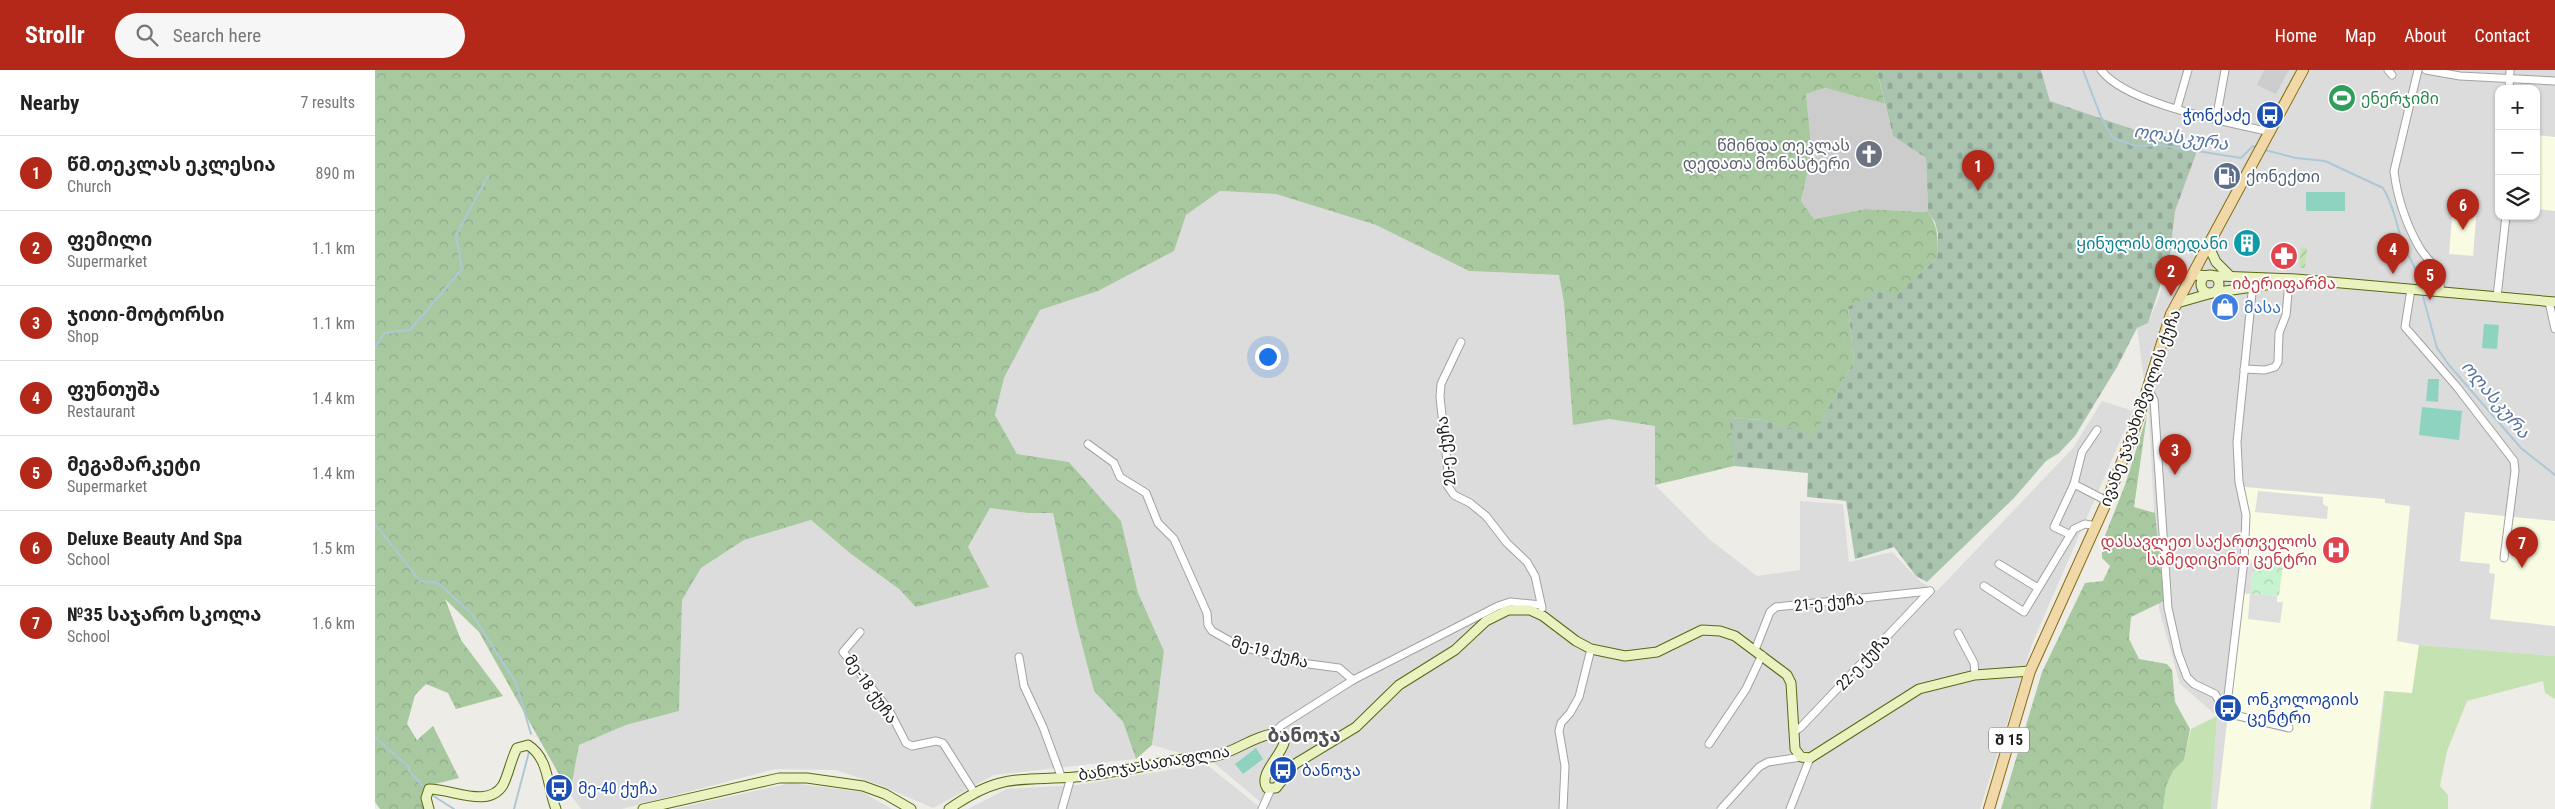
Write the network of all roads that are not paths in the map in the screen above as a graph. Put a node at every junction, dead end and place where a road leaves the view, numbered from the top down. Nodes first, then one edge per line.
1 (2101, 70) edge
2 (2188, 70) edge
3 (2225, 70) edge
4 (2303, 70) edge
5 (2418, 70) edge
6 (2426, 70) edge
7 (2509, 74) edge
8 (2555, 81) edge
9 (2177, 108) junction
10 (2216, 120) junction
11 (2270, 132) junction
12 (2506, 220) edge
13 (2209, 247) junction
14 (2212, 275) junction
15 (2230, 276) junction
16 (2191, 278) junction
17 (2292, 280) junction
18 (2253, 282) junction
19 (2202, 288) junction
20 (2414, 290) junction
21 (2435, 291) junction
22 (2212, 293) junction
23 (2497, 297) junction
24 (2552, 302) edge
25 (2177, 303) junction
26 (2555, 329) edge
27 (1461, 342) dead end
28 (2245, 369) junction
29 (2147, 387) junction
30 (2097, 430) dead end
31 (1087, 444) dead end
32 (2074, 484) junction
33 (2107, 501) junction
34 (2095, 526) junction
35 (2069, 534) junction
36 (2504, 558) dead end
37 (1999, 564) dead end
38 (1985, 586) dead end
39 (2038, 588) junction
40 (1930, 591) joint
41 (1541, 606) junction
42 (1543, 616) junction
43 (860, 632) dead end
44 (1958, 633) dead end
45 (1591, 649) junction
46 (1759, 653) junction
47 (1019, 657) dead end
48 (2030, 672) junction
49 (1975, 675) junction
50 (1353, 680) junction
51 (2226, 713) junction
52 (2289, 728) dead end
53 (1795, 731) junction
54 (1272, 734) junction
55 (1709, 744) dead end
56 (1801, 757) junction
57 (1810, 758) junction
58 (1066, 776) junction
59 (1271, 789) junction
60 (974, 792) junction
61 (429, 809) edge
62 (556, 809) edge
63 (643, 809) edge
64 (911, 809) edge
65 (949, 809) edge
66 (1062, 809) edge
67 (1263, 809) edge
68 (1563, 809) edge
69 (1721, 809) edge
70 (1790, 809) edge
71 (1989, 809) edge

1 - 9 street
2 - 9 street
3 - 10 street
4 - 11 main road, ივანე ჯავახიშვილის ქუჩა
5 - 21 street
6 - 7 street
7 - 8 street
9 - 10 street
10 - 11 street
11 - 13 main road, ივანე ჯავახიშვილის ქუჩა
12 - 23 street
13 - 15 street
13 - 16 main road, ივანე ჯავახიშვილის ქუჩა
14 - 15 street
14 - 16 street
14 - 19 street
14 - 22 street
15 - 18 street
16 - 19 street
16 - 25 main road, ივანე ჯავახიშვილის ქუჩა
17 - 18 street
17 - 20 street
17 - 28 street
18 - 22 street
18 - 28 street
19 - 22 street
20 - 21 street
20 - 36 street
21 - 23 street
22 - 25 street
23 - 24 street
24 - 26 street
25 - 29 main road, ივანე ჯავახიშვილის ქუჩა / შ 15
27 - 41 street, 20-ე ქუჩა
28 - 51 street
29 - 33 main road, ივანე ჯავახიშვილის ქუჩა / შ 15
29 - 51 street
30 - 32 street
31 - 50 street, მე-19 ქუჩა
32 - 33 street
32 - 35 street
33 - 34 main road, ივანე ჯავახიშვილის ქუჩა / შ 15
34 - 35 street
34 - 48 main road, ივანე ჯავახიშვილის ქუჩა / შ 15
35 - 39 street
37 - 39 street
38 - 39 street
40 - 46 street, 21-ე ქუჩა
40 - 53 street, 22-ე ქუჩა
41 - 42 street, 20-ე ქუჩა
41 - 50 street
42 - 45 street
42 - 59 street
43 - 60 street, მე-18 ქუჩა
44 - 49 street
45 - 46 street
45 - 68 street
46 - 53 street
46 - 55 street
47 - 58 street
48 - 49 street
48 - 71 main road, შ 15
49 - 57 street
50 - 54 street
51 - 52 street
53 - 56 street
54 - 58 street, ბანოჯა-სათაფლია
54 - 59 street
56 - 57 street
56 - 69 street
57 - 70 street
58 - 60 street, ბანოჯა-სათაფლია
58 - 66 street
59 - 67 street
60 - 65 street, ბანოჯა-სათაფლია
61 - 62 street
63 - 64 street

